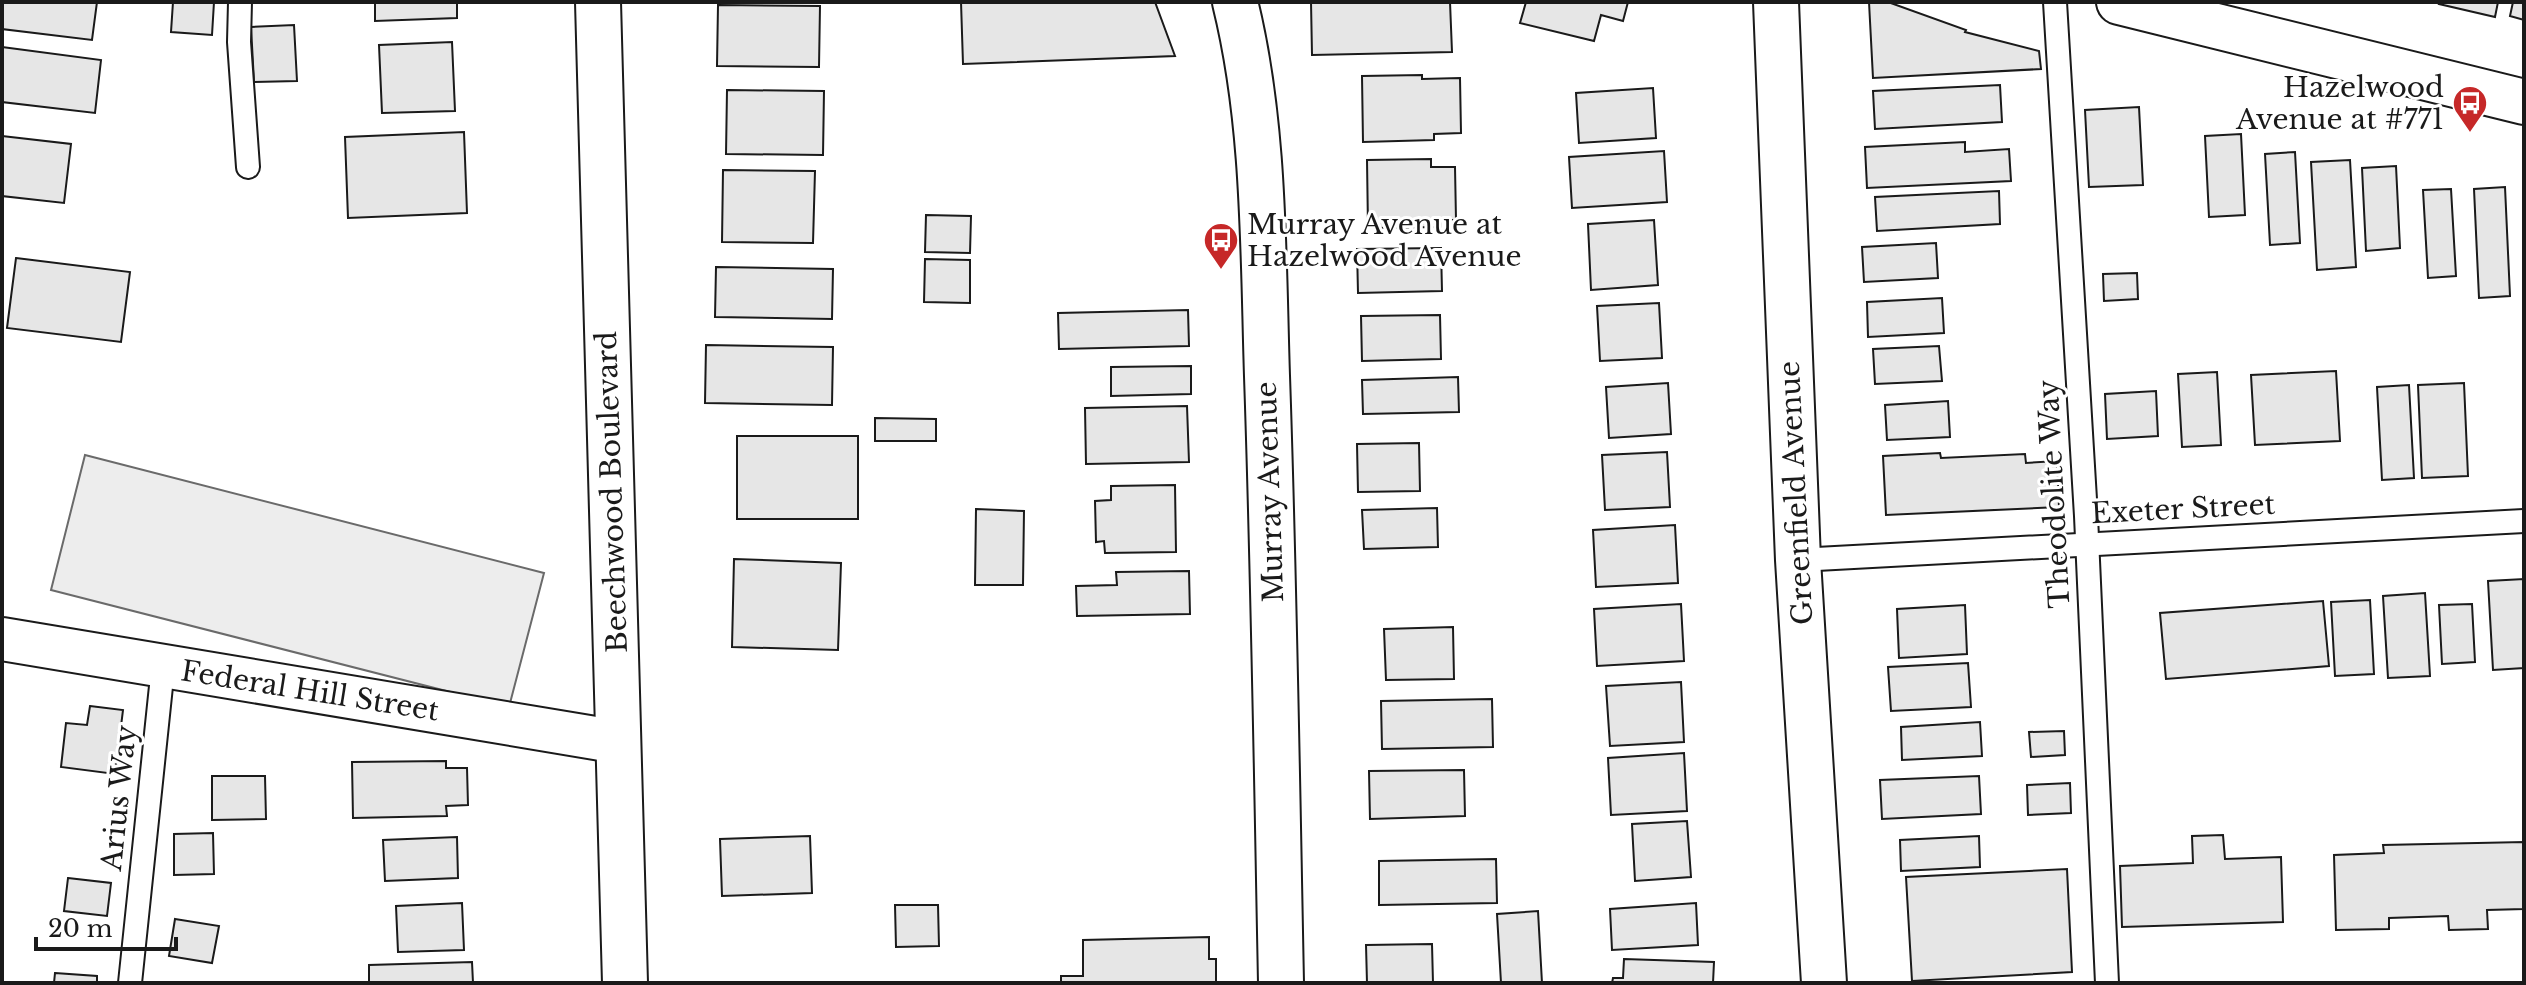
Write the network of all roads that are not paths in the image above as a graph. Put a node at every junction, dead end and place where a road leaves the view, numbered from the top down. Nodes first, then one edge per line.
1 (240, 2) edge
2 (598, 2) edge
3 (1235, 2) edge
4 (1776, 2) edge
5 (2055, 2) edge
6 (2119, 2) edge
7 (2524, 102) edge
8 (248, 167) dead end
9 (2524, 521) edge
10 (2088, 544) junction
11 (1798, 560) junction
12 (2, 639) edge
13 (163, 667) junction
14 (619, 742) junction
15 (130, 983) edge
16 (625, 983) edge
17 (1281, 983) edge
18 (1824, 983) edge
19 (2107, 983) edge

1 - 8 lane
2 - 14 main road, Beechwood Boulevard
3 - 17 main road, Murray Avenue
4 - 11 main road, Greenfield Avenue
5 - 10 lane, Theodolite Way
6 - 7 main road
9 - 10 lane, Exeter Street
10 - 11 lane, Exeter Street
10 - 19 lane, Theodolite Way
11 - 18 main road, Greenfield Avenue
12 - 13 street, Federal Hill Street
13 - 14 street, Federal Hill Street
13 - 15 lane, Arius Way
14 - 16 main road, Beechwood Boulevard

